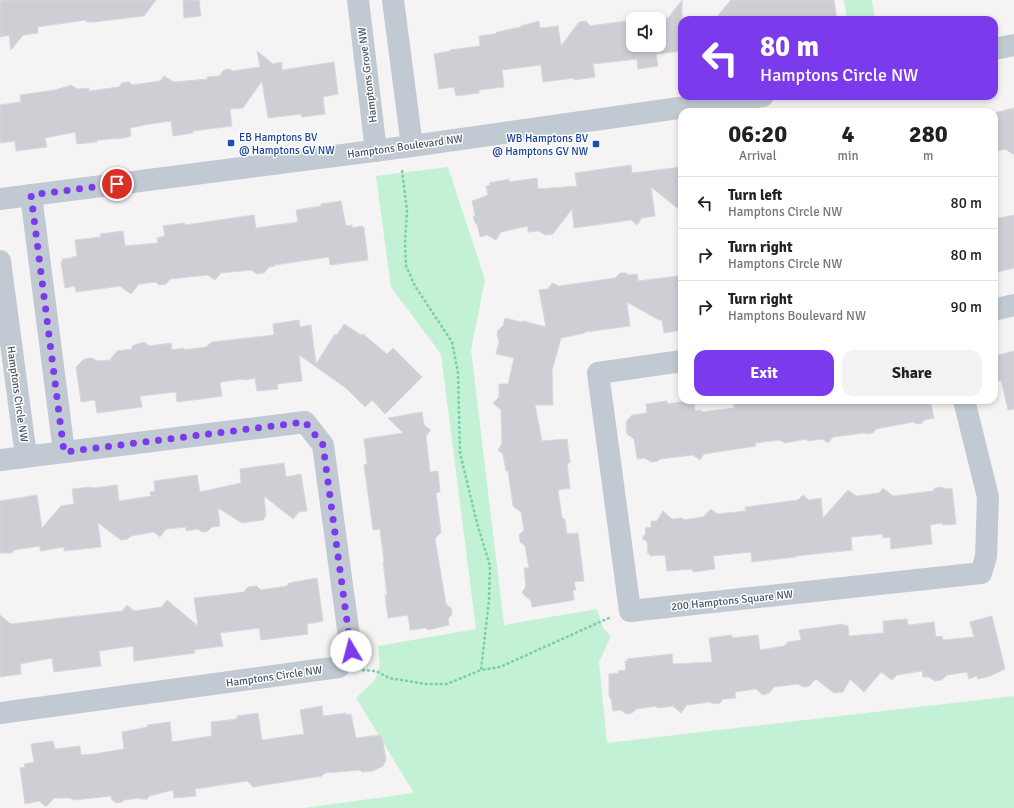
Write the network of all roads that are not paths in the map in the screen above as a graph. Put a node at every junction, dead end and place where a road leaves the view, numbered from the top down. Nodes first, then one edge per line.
1 (358, 0) edge
2 (393, 0) edge
3 (1014, 44) edge
4 (998, 48) edge
5 (735, 100) edge
6 (678, 108) edge
7 (679, 108) edge
8 (412, 146) junction
9 (376, 151) junction
10 (31, 195) junction
11 (0, 199) edge
12 (0, 261) edge
13 (1014, 305) edge
14 (998, 309) edge
15 (678, 362) edge
16 (965, 404) edge
17 (64, 452) junction
18 (26, 456) junction
19 (0, 460) edge
20 (0, 713) edge

1 - 9 street, Hamptons Grove NW
2 - 8 street
3 - 4 street
5 - 7 street, Hamptons Boulevard NW
6 - 8 street, Hamptons Boulevard NW
8 - 9 street, Hamptons Boulevard NW
9 - 10 street, Hamptons Boulevard NW
10 - 11 street, Hamptons Boulevard NW
10 - 17 street
12 - 18 street, Hamptons Circle NW
13 - 14 street
15 - 16 street, 200 Hamptons Square NW
17 - 18 street, Hamptons Circle NW
17 - 20 street, Hamptons Circle NW
18 - 19 street, Hamptons Circle NW

